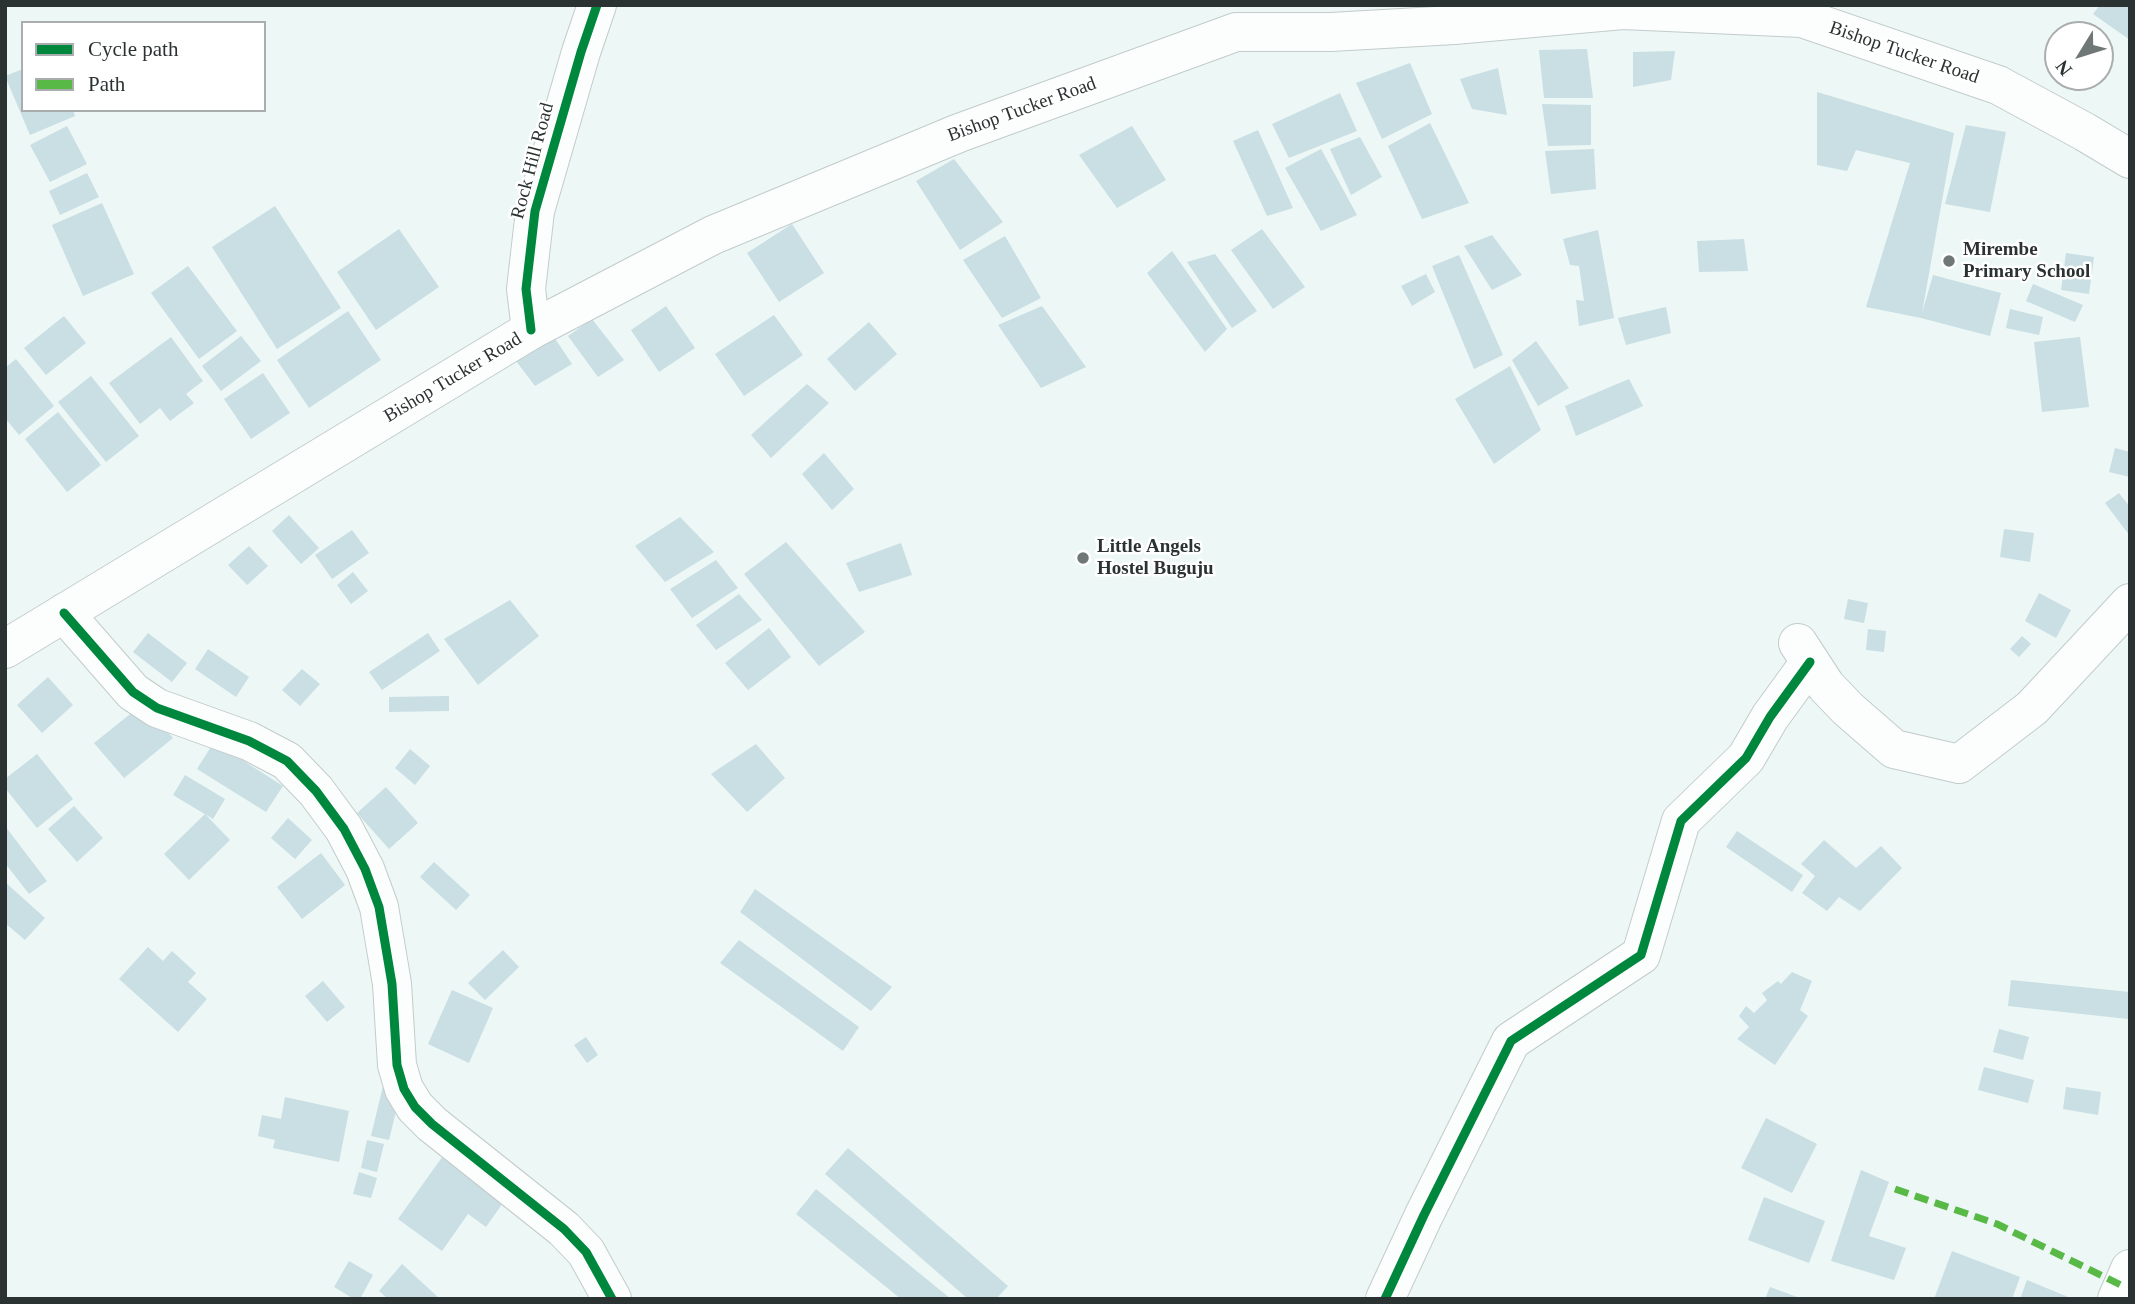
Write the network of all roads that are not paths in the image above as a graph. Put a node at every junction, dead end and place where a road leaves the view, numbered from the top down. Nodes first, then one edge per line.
1 (597, 5) edge
2 (1801, 11) edge
3 (2130, 159) edge
4 (531, 330) junction
5 (2130, 603) edge
6 (64, 613) junction
7 (5, 649) edge
8 (2130, 1269) edge
9 (612, 1299) edge
10 (1385, 1299) edge
11 (2117, 1299) edge

1 - 4 street, Rock Hill Road
2 - 3 street, Bishop Tucker Road
2 - 4 street, Bishop Tucker Road
4 - 6 street, Bishop Tucker Road
5 - 10 street
6 - 7 street, Bishop Tucker Road
6 - 9 street
8 - 11 street

